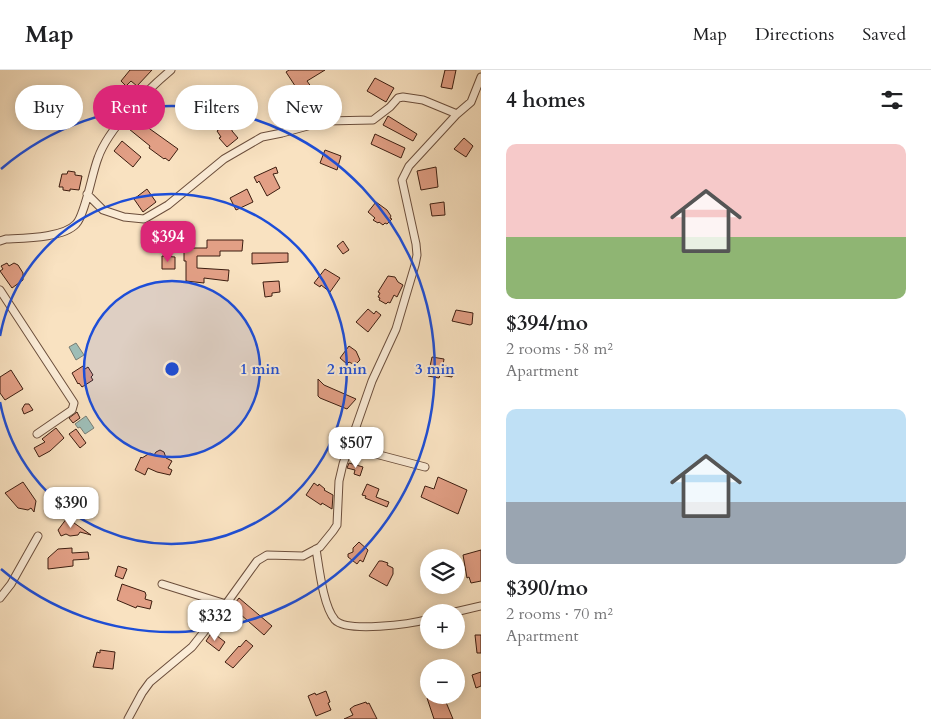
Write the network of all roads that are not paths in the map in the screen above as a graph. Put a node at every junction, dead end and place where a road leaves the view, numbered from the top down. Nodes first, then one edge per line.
1 (171, 70) edge
2 (481, 77) edge
3 (457, 114) junction
4 (87, 194) junction
5 (0, 241) edge
6 (0, 290) edge
7 (37, 434) dead end
8 (349, 447) junction
9 (425, 467) dead end
10 (38, 536) dead end
11 (316, 549) junction
12 (162, 584) dead end
13 (0, 598) edge
14 (226, 604) junction
15 (481, 606) edge
16 (465, 610) edge
17 (420, 620) edge
18 (128, 719) edge

1 - 4 street
2 - 3 street
3 - 4 street
3 - 8 street
4 - 5 street
6 - 7 street
8 - 9 street
8 - 11 street
10 - 13 street
11 - 14 street
11 - 17 street
12 - 14 street
14 - 18 street
15 - 16 street

